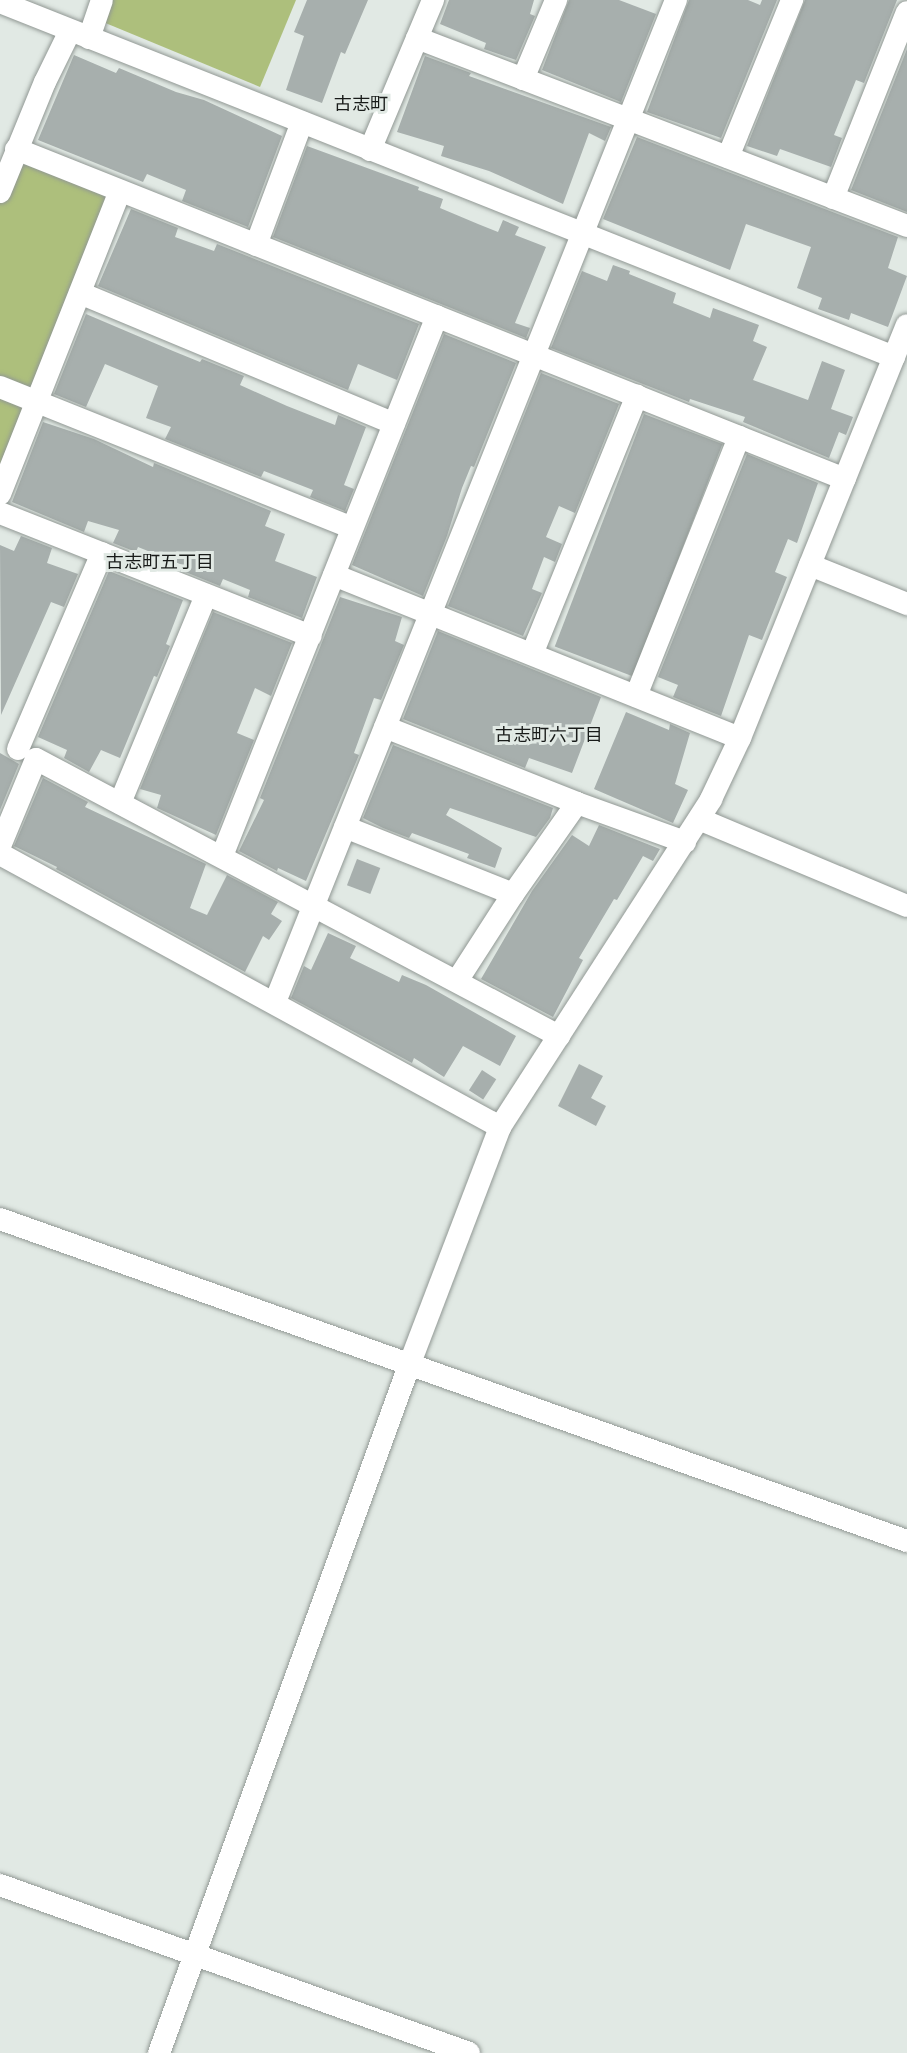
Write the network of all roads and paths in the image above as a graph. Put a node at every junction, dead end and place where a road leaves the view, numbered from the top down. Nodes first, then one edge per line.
1 (102, 0) edge
2 (433, 0) edge
3 (556, 0) edge
4 (676, 0) edge
5 (792, 0) edge
6 (0, 2) edge
7 (907, 12) edge
8 (79, 34) junction
9 (417, 38) junction
10 (523, 79) junction
11 (628, 119) junction
12 (302, 122) junction
13 (16, 149) junction
14 (370, 150) junction
15 (728, 157) junction
16 (120, 191) junction
17 (0, 192) edge
18 (833, 198) junction
19 (907, 226) edge
20 (583, 234) junction
21 (256, 245) junction
22 (80, 293) junction
23 (437, 316) junction
24 (907, 325) edge
25 (534, 355) junction
26 (897, 367) edge
27 (0, 387) edge
28 (637, 396) junction
29 (37, 402) junction
30 (394, 424) junction
31 (739, 437) junction
32 (845, 479) junction
33 (0, 494) edge
34 (0, 513) edge
35 (352, 528) junction
36 (102, 553) junction
37 (810, 565) junction
38 (334, 575) junction
39 (206, 595) junction
40 (907, 604) edge
41 (430, 614) junction
42 (310, 636) junction
43 (532, 654) junction
44 (636, 696) junction
45 (385, 727) junction
46 (740, 738) junction
47 (18, 748) edge
48 (120, 803) junction
49 (577, 803) junction
50 (699, 819) junction
51 (345, 827) junction
52 (685, 842) junction
53 (0, 846) edge
54 (0, 854) edge
55 (222, 856) junction
56 (513, 894) junction
57 (314, 904) junction
58 (907, 906) edge
59 (458, 981) junction
60 (275, 1002) junction
61 (559, 1036) junction
62 (500, 1127) junction
63 (0, 1220) edge
64 (410, 1363) junction
65 (907, 1541) edge
66 (0, 1885) edge
67 (194, 1954) junction
68 (159, 2053) edge
69 (469, 2053) edge

1 - 8 street
2 - 9 street
3 - 10 street
4 - 11 street
5 - 15 street
6 - 8 street
7 - 18 street
8 - 12 street
8 - 13 street
9 - 10 street
9 - 14 street
10 - 11 street
11 - 15 street
11 - 20 street
12 - 14 street
12 - 21 street
13 - 16 street
13 - 17 street
14 - 20 street
15 - 18 street
16 - 21 street
16 - 22 street
18 - 19 street
20 - 25 street
20 - 26 street
21 - 23 street
22 - 29 street
22 - 30 street
23 - 25 street
23 - 30 street
24 - 26 street
25 - 28 street
25 - 41 street
26 - 32 street
27 - 29 street
28 - 31 street
28 - 43 street
29 - 33 street
29 - 35 street
30 - 35 street
31 - 32 street
31 - 44 street
32 - 37 street
34 - 36 street
35 - 38 street
36 - 39 street
36 - 47 street
37 - 40 street
37 - 46 street
38 - 41 street
38 - 42 street
39 - 42 street
39 - 48 street
41 - 43 street
41 - 45 street
42 - 55 street
43 - 44 street
44 - 46 street
45 - 49 street
45 - 51 street
46 - 50 street
47 - 48 street
47 - 53 street
48 - 55 street
49 - 52 street
49 - 56 street
50 - 52 street
50 - 58 street
51 - 56 street
51 - 57 street
52 - 61 street
54 - 60 street
55 - 57 street
56 - 59 street
57 - 59 street
57 - 60 street
59 - 61 street
60 - 62 street
61 - 62 street
62 - 64 street
63 - 64 street
64 - 65 street
64 - 67 street
66 - 67 street
67 - 68 street
67 - 69 street

